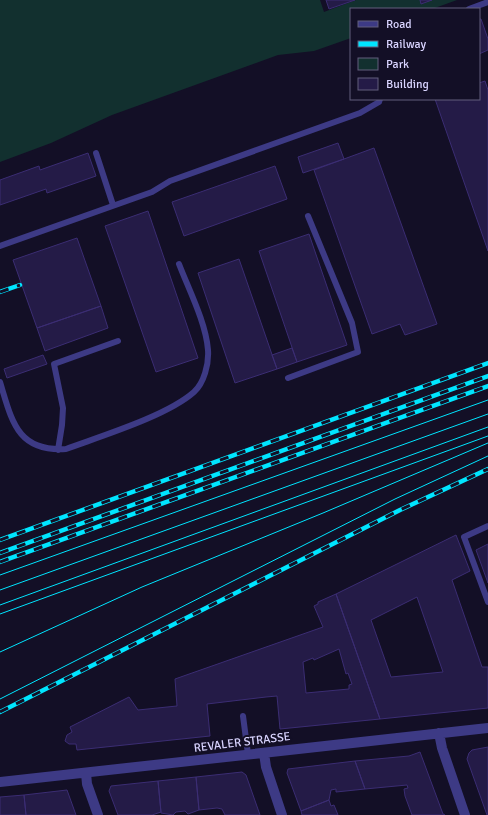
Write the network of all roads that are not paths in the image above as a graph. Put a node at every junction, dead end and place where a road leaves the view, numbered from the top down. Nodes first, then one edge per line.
1 (488, 2) edge
2 (472, 8) edge
3 (380, 100) edge
4 (96, 153) dead end
5 (113, 205) junction
6 (308, 216) dead end
7 (0, 246) edge
8 (179, 264) dead end
9 (118, 341) dead end
10 (288, 378) dead end
11 (0, 382) edge
12 (58, 450) junction
13 (488, 526) edge
14 (488, 602) edge
15 (243, 716) dead end
16 (488, 728) edge
17 (439, 732) junction
18 (264, 753) junction
19 (248, 754) junction
20 (86, 773) junction
21 (0, 782) edge
22 (98, 815) edge
23 (282, 815) edge
24 (465, 815) edge

1 - 2 lane
3 - 5 lane
4 - 5 lane
5 - 7 lane
6 - 10 lane
8 - 12 lane
9 - 12 lane
11 - 12 lane
13 - 14 lane
15 - 19 lane
16 - 17 street, REVALER STRASSE
17 - 18 street, REVALER STRASSE
17 - 24 street
18 - 19 street, REVALER STRASSE
18 - 23 street
19 - 20 street, REVALER STRASSE
20 - 21 street, REVALER STRASSE
20 - 22 street

